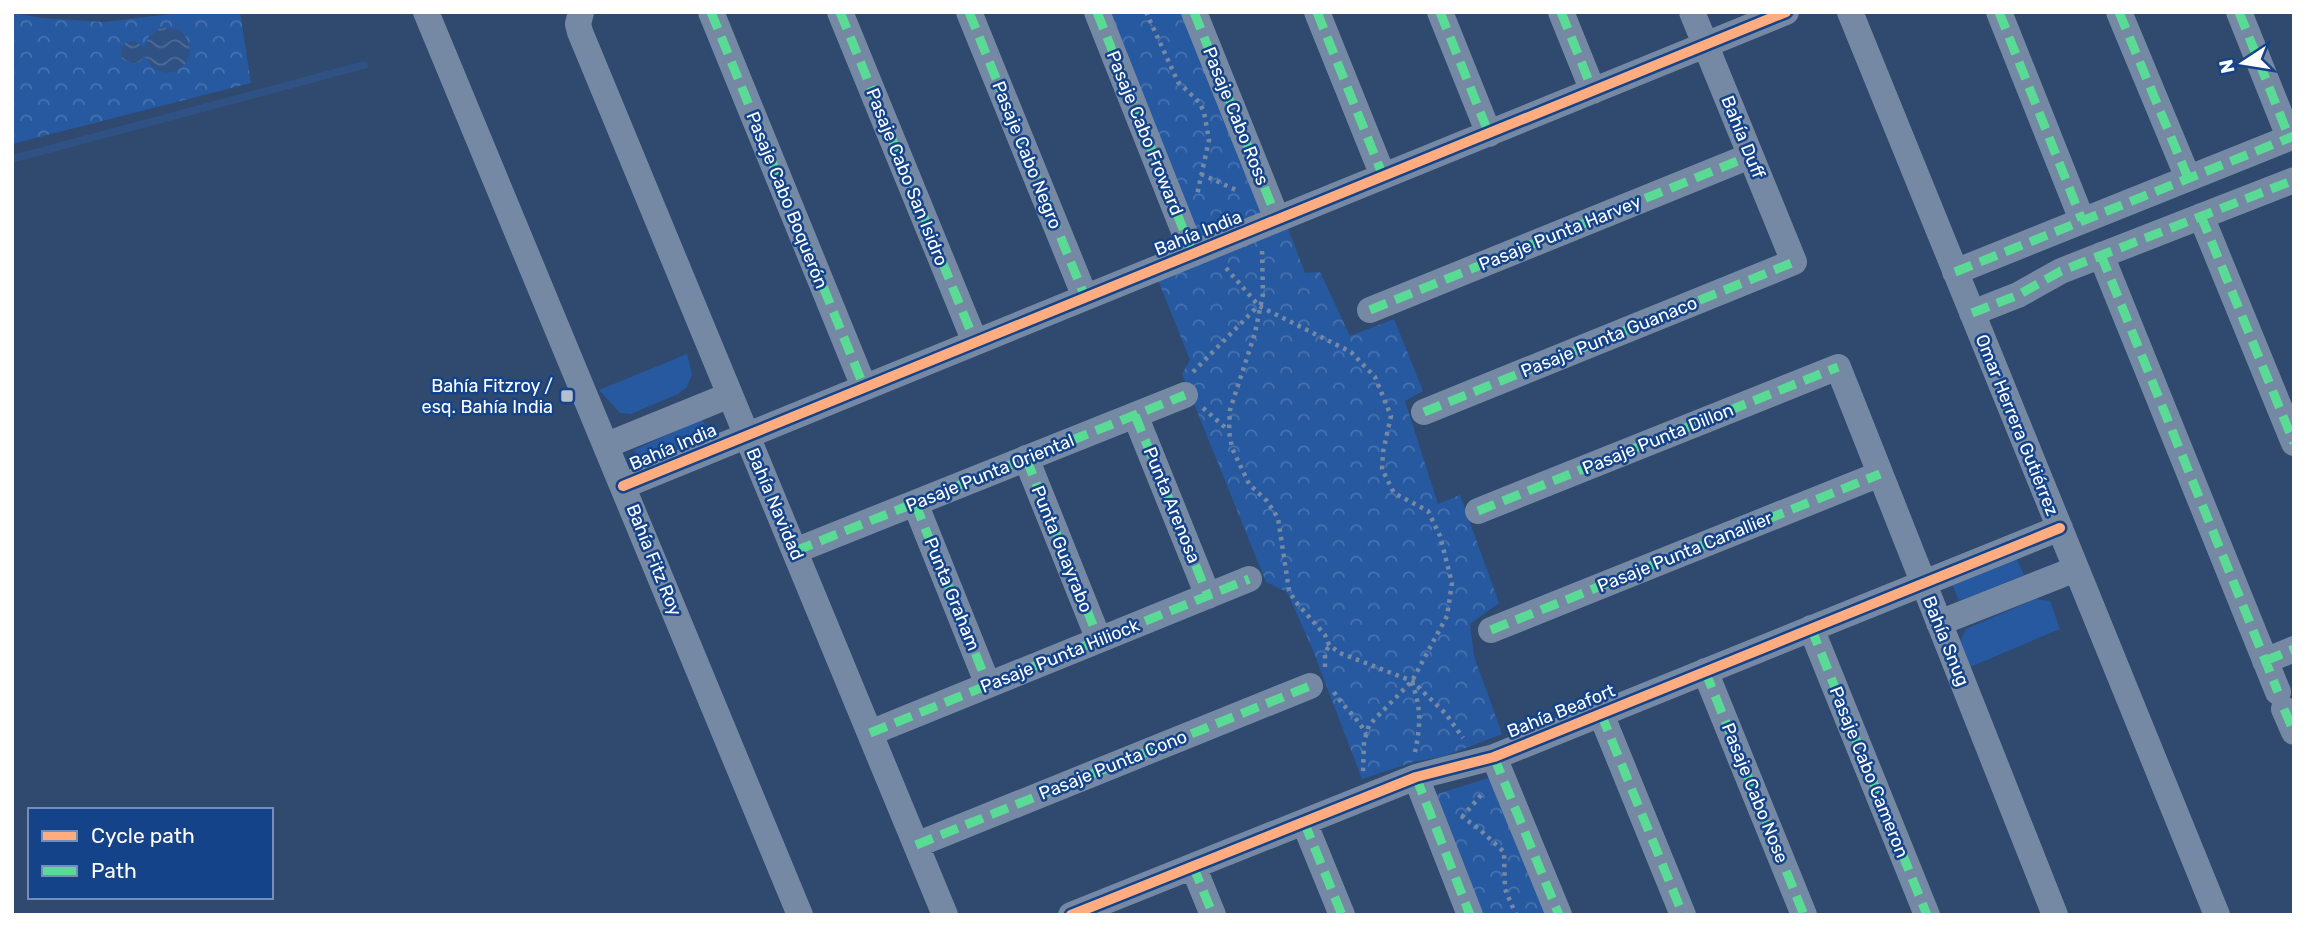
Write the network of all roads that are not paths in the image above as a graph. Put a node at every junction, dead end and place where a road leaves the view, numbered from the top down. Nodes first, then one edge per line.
1 (426, 12) edge
2 (711, 12) edge
3 (840, 12) edge
4 (969, 12) edge
5 (1097, 12) edge
6 (1194, 12) edge
7 (1317, 12) edge
8 (1440, 12) edge
9 (1561, 12) edge
10 (1692, 12) edge
11 (1786, 12) edge
12 (1850, 12) edge
13 (1999, 12) edge
14 (2119, 12) edge
15 (2239, 12) edge
16 (580, 14) edge
17 (1706, 45) junction
18 (1593, 91) junction
19 (1489, 134) junction
20 (2291, 136) edge
21 (1750, 156) junction
22 (1383, 177) junction
23 (2188, 178) junction
24 (2294, 180) edge
25 (2202, 216) junction
26 (1277, 219) junction
27 (2082, 220) junction
28 (1203, 250) junction
29 (2102, 255) junction
30 (1794, 262) joint
31 (1955, 272) junction
32 (1085, 297) junction
33 (1370, 310) dead end
34 (1972, 313) junction
35 (975, 342) junction
36 (1838, 367) joint
37 (864, 387) junction
38 (730, 395) junction
39 (1185, 395) road end
40 (1424, 411) dead end
41 (1135, 415) junction
42 (747, 435) junction
43 (2294, 443) edge
44 (607, 446) junction
45 (1026, 458) junction
46 (1880, 474) junction
47 (624, 486) junction
48 (915, 503) junction
49 (1478, 511) dead end
50 (2060, 528) junction
51 (795, 551) junction
52 (2076, 569) junction
53 (1249, 579) dead end
54 (1923, 583) junction
55 (1208, 596) junction
56 (1939, 623) junction
57 (1811, 628) junction
58 (1491, 630) dead end
59 (1099, 640) junction
60 (2294, 649) edge
61 (2265, 661) junction
62 (1706, 671) junction
63 (1322, 682) road end
64 (988, 685) junction
65 (2285, 711) edge
66 (1601, 714) junction
67 (870, 733) junction
68 (1494, 757) junction
69 (1420, 776) junction
70 (1304, 822) junction
71 (916, 845) junction
72 (1194, 866) junction
73 (1079, 913) edge
74 (800, 915) edge
75 (945, 915) edge
76 (1213, 915) edge
77 (1342, 915) edge
78 (1470, 915) edge
79 (1559, 915) edge
80 (1683, 915) edge
81 (1804, 915) edge
82 (1927, 915) edge
83 (2055, 915) edge
84 (2217, 915) edge

1 - 44 street, Bahía Fitz Roy
2 - 37 street, Pasaje Cabo Boquerón
3 - 35 street, Pasaje Cabo San Isidro
4 - 32 street, Pasaje Cabo Negro
5 - 28 street, Pasaje Cabo Froward
6 - 26 street, Pasaje Cabo Ross
7 - 22 street
8 - 19 street
9 - 18 street
10 - 17 street, Bahía Duff
11 - 17 street, Bahía India
12 - 31 street, Omar Herrera Gutiérrez
13 - 27 street
14 - 23 street
15 - 20 street
16 - 38 street, Bahía Navidad
17 - 18 street, Bahía India
17 - 21 street, Bahía Duff
18 - 19 street, Bahía India
19 - 22 street, Bahía India
20 - 23 street
21 - 30 street, Bahía Duff
21 - 33 street, Pasaje Punta Harvey
22 - 26 street, Bahía India
23 - 27 street
24 - 25 street
25 - 29 street
25 - 43 street
26 - 28 street, Bahía India
27 - 31 street
28 - 32 street, Bahía India
29 - 34 street
29 - 61 street
30 - 40 street, Pasaje Punta Guanaco
31 - 34 street, Omar Herrera Gutiérrez
32 - 35 street, Bahía India
34 - 50 street, Omar Herrera Gutiérrez
35 - 37 street, Bahía India
36 - 46 street, Bahía Snug
36 - 49 street, Pasaje Punta Dillon
37 - 42 street, Bahía India
38 - 42 street, Bahía Navidad
38 - 44 street, Bahía India
39 - 41 street, Pasaje Punta Oriental
41 - 45 street, Pasaje Punta Oriental
41 - 55 street, Punta Arenosa
42 - 47 street, Bahía India
42 - 51 street, Bahía Navidad
44 - 47 street, Bahía Fitz Roy
45 - 48 street, Pasaje Punta Oriental
45 - 59 street, Punta Guayrabo
46 - 54 street, Bahía Snug
46 - 58 street, Pasaje Punta Canallier
47 - 74 street, Bahía Fitz Roy
48 - 51 street, Pasaje Punta Oriental
48 - 64 street, Punta Graham
50 - 52 street, Omar Herrera Gutiérrez
50 - 54 street, Bahía Beafort
51 - 67 street, Bahía Navidad
52 - 56 street
52 - 84 street, Omar Herrera Gutiérrez
53 - 55 street, Pasaje Punta Hiliock
54 - 56 street, Bahía Snug
54 - 57 street, Bahía Beafort
55 - 59 street, Pasaje Punta Hiliock
56 - 83 street, Bahía Snug
57 - 62 street, Bahía Beafort
57 - 82 street, Pasaje Cabo Cameron
59 - 64 street, Pasaje Punta Hiliock
60 - 61 street
61 - 65 street
62 - 66 street, Bahía Beafort
62 - 81 street, Pasaje Cabo Nose
63 - 71 street, Pasaje Punta Cono
64 - 67 street, Pasaje Punta Hiliock
66 - 68 street, Bahía Beafort
66 - 80 street
67 - 71 street, Bahía Navidad
68 - 69 street, Bahía Beafort
68 - 79 street
69 - 70 street, Bahía Beafort
69 - 78 street
70 - 72 street, Bahía Beafort
70 - 77 street
71 - 75 street, Bahía Navidad
72 - 73 street, Bahía Beafort
72 - 76 street

